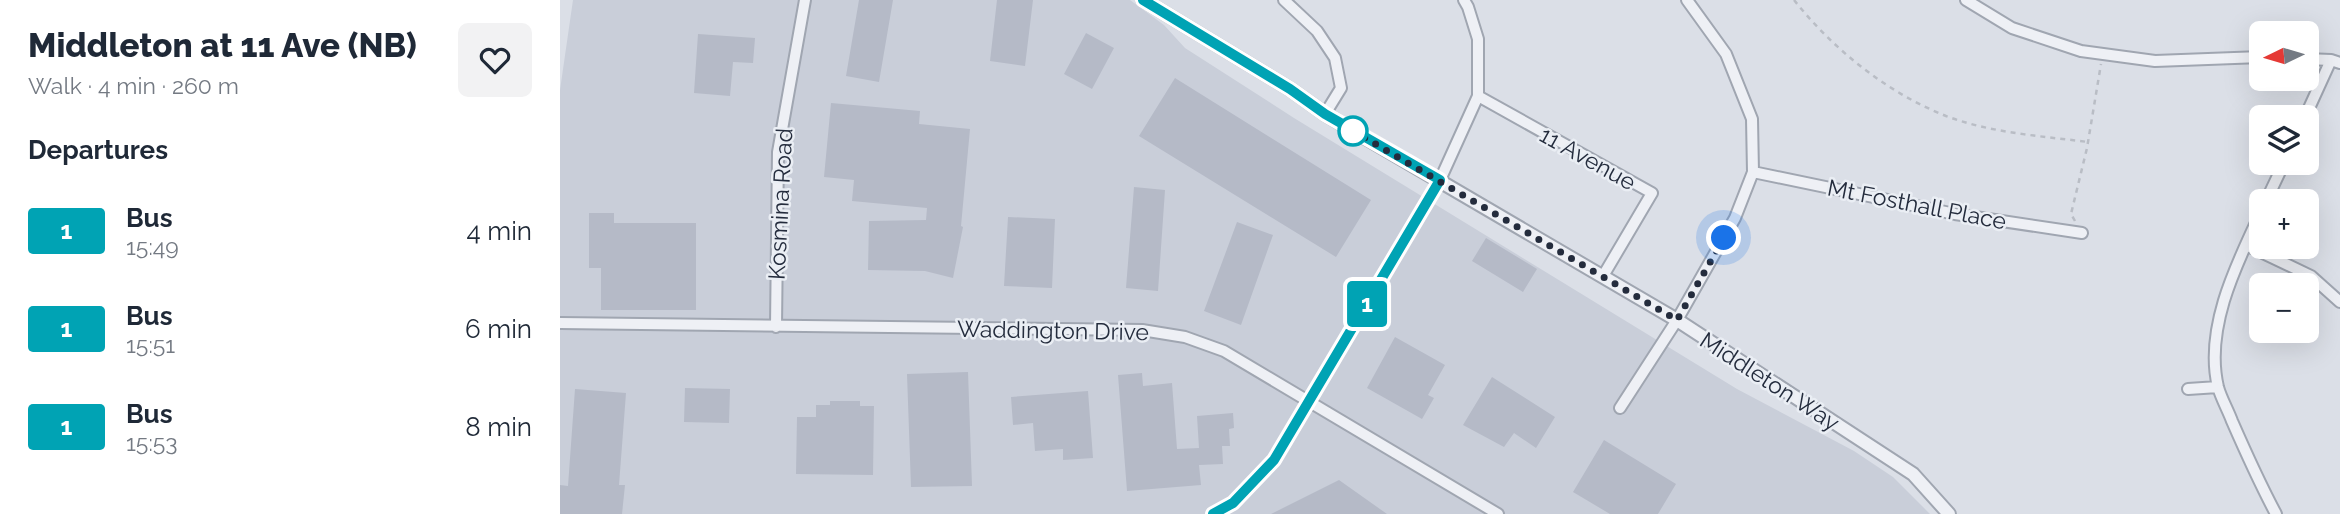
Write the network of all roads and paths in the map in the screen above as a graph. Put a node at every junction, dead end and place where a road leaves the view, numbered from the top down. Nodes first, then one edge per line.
1 (805, 0) edge
2 (1143, 0) edge
3 (1284, 0) edge
4 (1464, 0) edge
5 (1687, 0) edge
6 (1794, 0) edge
7 (1966, 0) edge
8 (2102, 54) junction
9 (2249, 57) edge
10 (2336, 62) edge
11 (1478, 96) junction
12 (2312, 105) edge
13 (1325, 114) junction
14 (2088, 142) junction
15 (1753, 172) junction
16 (1440, 180) junction
17 (2082, 233) joint
18 (2249, 238) edge
19 (2246, 245) junction
20 (1603, 276) junction
21 (2340, 302) edge
22 (1677, 320) junction
23 (560, 323) edge
24 (776, 327) junction
25 (2218, 387) junction
26 (2188, 389) dead end
27 (1309, 403) junction
28 (1620, 408) dead end
29 (1213, 514) edge
30 (1498, 514) edge
31 (1949, 514) edge
32 (2276, 514) edge

1 - 24 street, Kosmina Road
2 - 13 street, Middleton Way
3 - 13 street
4 - 11 street
5 - 15 street
6 - 14 path
7 - 8 street
8 - 9 street
8 - 14 path
10 - 12 street
11 - 16 street
11 - 20 street, 11 Avenue
13 - 16 street, Middleton Way
14 - 17 path
15 - 17 street, Mt Fosthall Place
15 - 22 street
16 - 20 street, Middleton Way
16 - 27 street
18 - 19 street
19 - 21 street
19 - 25 street
20 - 22 street, Middleton Way
22 - 28 street
22 - 31 street, Middleton Way
23 - 24 street, Waddington Drive
24 - 27 street, Waddington Drive
25 - 26 street
25 - 32 street
27 - 29 street
27 - 30 street, Waddington Drive

